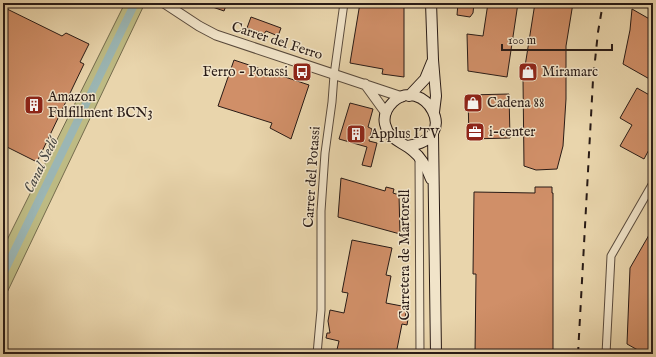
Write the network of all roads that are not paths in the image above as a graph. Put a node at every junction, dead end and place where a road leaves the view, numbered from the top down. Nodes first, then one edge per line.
1 (164, 3) edge
2 (344, 3) edge
3 (432, 3) edge
4 (433, 60) junction
5 (334, 74) junction
6 (365, 84) junction
7 (405, 96) junction
8 (434, 112) junction
9 (386, 113) junction
10 (433, 134) junction
11 (407, 146) junction
12 (419, 157) junction
13 (653, 183) edge
14 (434, 184) junction
15 (435, 353) edge
16 (317, 354) edge
17 (420, 354) edge
18 (606, 354) edge

1 - 5 street, Carrer del Ferro
2 - 5 street, Carrer del Potassi
3 - 4 main road, Carretera de Martorell
4 - 7 main road, Carretera de Martorell
4 - 8 main road, Carretera de Martorell
5 - 6 street, Carrer del Ferro
5 - 16 street, Carrer del Potassi
6 - 7 street, Carrer del Ferro
6 - 9 street
7 - 8 main road
7 - 9 main road, Carretera de Martorell
8 - 10 main road, Carretera de Martorell
9 - 11 main road, Carretera de Martorell
10 - 11 main road
10 - 14 main road, Carretera de Martorell
11 - 12 main road, Carretera de Martorell
12 - 14 main road, Carretera de Martorell
12 - 17 street, Carretera de Martorell
13 - 18 street
14 - 15 main road, Carretera de Martorell

